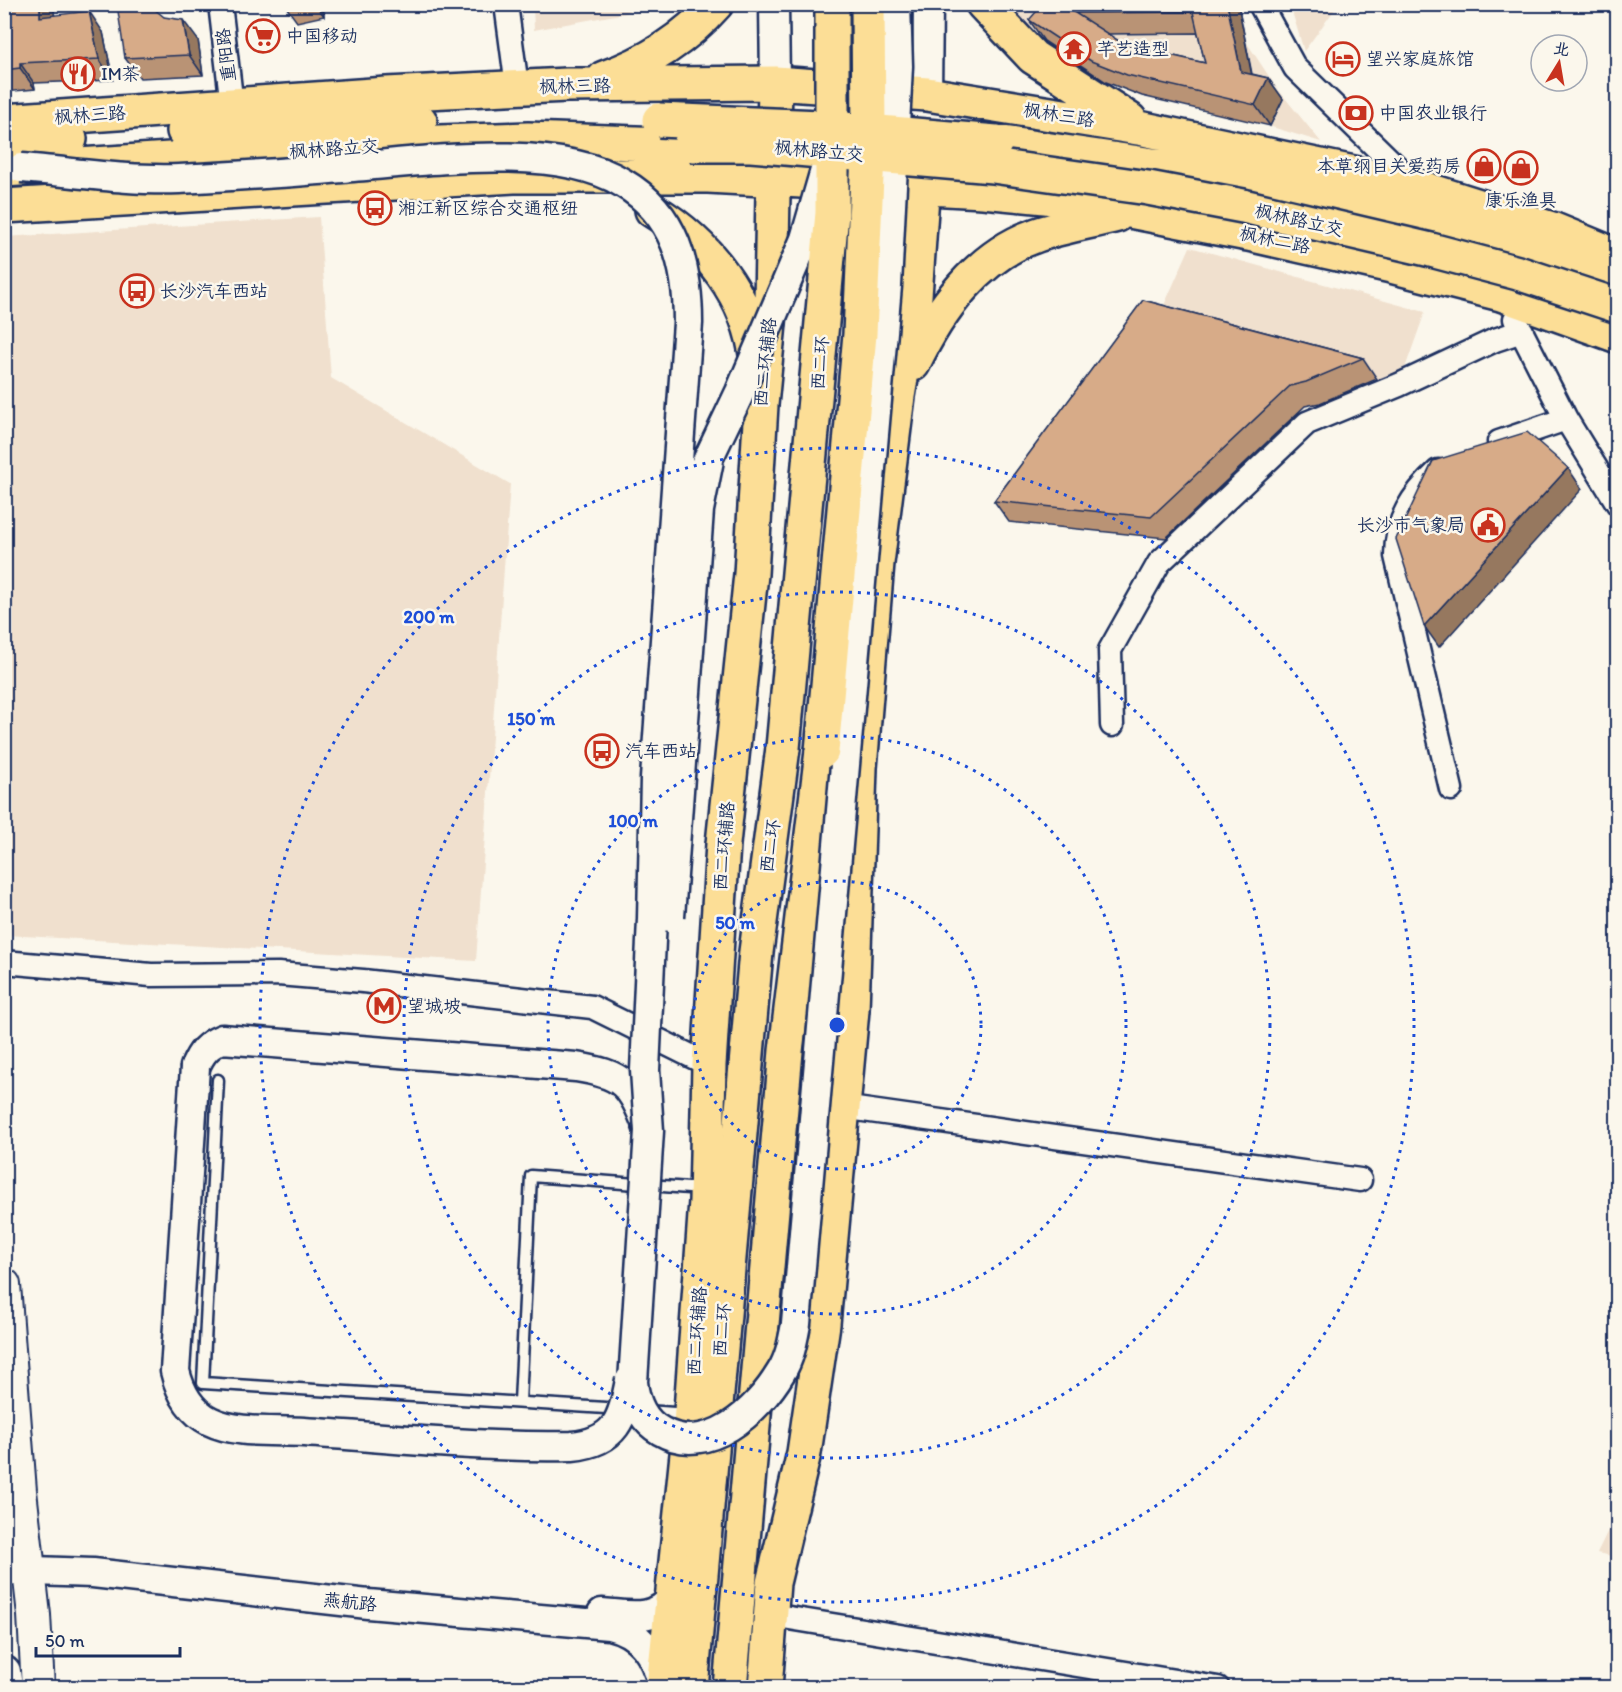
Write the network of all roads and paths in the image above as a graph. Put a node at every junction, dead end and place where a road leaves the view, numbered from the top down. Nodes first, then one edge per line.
1 (220, 4) edge
2 (232, 4) edge
3 (506, 4) edge
4 (520, 4) edge
5 (716, 4) edge
6 (774, 4) edge
7 (832, 4) edge
8 (868, 4) edge
9 (896, 4) edge
10 (928, 4) edge
11 (983, 4) edge
12 (1260, 4) edge
13 (775, 82) junction
14 (567, 85) junction
15 (524, 87) junction
16 (927, 94) junction
17 (238, 105) junction
18 (4, 121) edge
19 (833, 126) junction
20 (1144, 129) junction
21 (10, 161) edge
22 (514, 176) junction
23 (773, 180) junction
24 (1416, 186) junction
25 (923, 188) junction
26 (4, 206) edge
27 (1130, 211) junction
28 (1617, 256) edge
29 (1617, 279) edge
30 (1502, 294) junction
31 (1617, 306) edge
32 (1522, 331) junction
33 (1617, 336) edge
34 (898, 396) junction
35 (761, 405) junction
36 (1566, 419) junction
37 (1477, 449) edge
38 (1455, 456) edge
39 (709, 460) junction
40 (1617, 504) edge
41 (672, 529) junction
42 (1112, 726) dead end
43 (1452, 789) dead end
44 (4, 962) edge
45 (708, 1065) junction
46 (218, 1080) dead end
47 (842, 1107) junction
48 (649, 1131) junction
49 (1359, 1180) dead end
50 (707, 1190) junction
51 (4, 1285) edge
52 (633, 1363) junction
53 (520, 1402) junction
54 (691, 1414) junction
55 (16, 1563) edge
56 (673, 1597) junction
57 (771, 1615) junction
58 (4, 1672) edge
59 (672, 1687) edge
60 (6, 1688) edge
61 (38, 1688) edge
62 (730, 1688) edge
63 (765, 1688) edge
64 (1218, 1688) edge

1 - 17 street, 重阳路
2 - 17 street, 重阳路
3 - 15 street
4 - 15 street
5 - 14 main road
6 - 13 street, 西二环辅路
7 - 19 main road, 西二环, bridge
8 - 62 main road, 西二环, bridge
9 - 52 street, bridge
10 - 16 street
11 - 20 main road
12 - 24 street
13 - 14 main road, 枫林三路
13 - 16 main road, 枫林三路
13 - 23 main road, 西二环辅路
14 - 15 main road, 枫林三路
15 - 17 main road, 枫林三路
16 - 20 main road, 枫林三路
16 - 25 main road
17 - 18 main road, 枫林三路
19 - 39 street, bridge
19 - 59 main road, 西二环, bridge
20 - 24 main road
21 - 29 main road, 枫林路立交, bridge
21 - 31 main road, 枫林路立交, bridge
21 - 41 street, bridge
22 - 23 main road
22 - 26 main road
22 - 35 main road
23 - 25 main road
23 - 35 main road, 西二环辅路
24 - 28 main road
25 - 27 main road, 枫林二路
25 - 34 main road
27 - 30 main road, 枫林二路
27 - 34 main road
30 - 32 street
30 - 33 main road, 枫林二路
32 - 36 street
32 - 42 street
34 - 47 main road
35 - 45 main road, 西二环辅路
36 - 37 street
36 - 40 street
38 - 43 street
39 - 41 street, bridge
39 - 48 street, bridge
41 - 48 street, bridge
44 - 45 street
45 - 50 main road, 西二环辅路
46 - 53 lane
47 - 49 street
47 - 57 main road
48 - 52 street, bridge
48 - 52 street, bridge
50 - 53 lane
50 - 54 main road, 西二环辅路
51 - 55 main road
53 - 54 lane
54 - 56 main road, 西二环辅路
55 - 56 street, 燕航路
55 - 59 street, 燕航路
55 - 61 main road
56 - 59 main road, 西二环辅路
57 - 63 main road
57 - 64 street
58 - 60 main road

